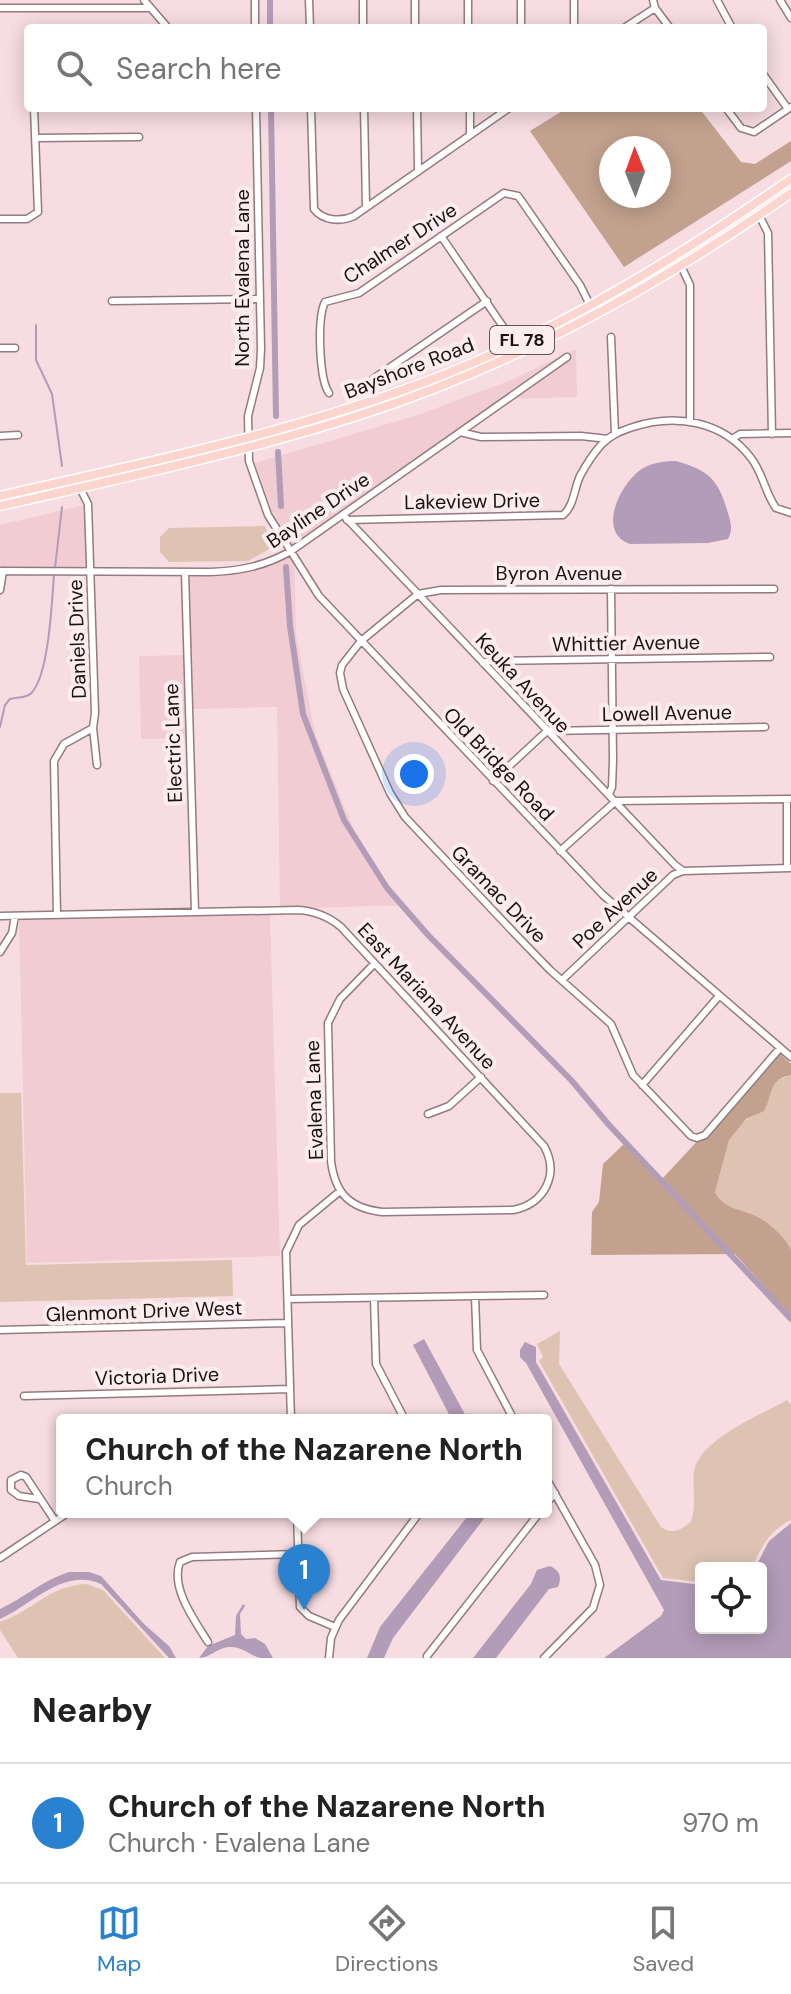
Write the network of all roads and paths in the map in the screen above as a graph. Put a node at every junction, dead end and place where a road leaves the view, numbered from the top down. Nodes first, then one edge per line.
1 (144, 0) edge
2 (255, 0) edge
3 (309, 0) edge
4 (363, 0) edge
5 (415, 0) edge
6 (468, 0) edge
7 (521, 0) edge
8 (574, 0) edge
9 (653, 0) edge
10 (717, 0) edge
11 (780, 0) edge
12 (0, 8) edge
13 (151, 8) junction
14 (657, 10) junction
15 (791, 18) edge
16 (165, 24) edge
17 (255, 24) edge
18 (310, 24) edge
19 (363, 24) edge
20 (415, 24) edge
21 (468, 24) edge
22 (521, 24) edge
23 (574, 24) edge
24 (631, 24) edge
25 (667, 24) edge
26 (730, 24) edge
27 (767, 79) edge
28 (790, 108) edge
29 (34, 112) edge
30 (256, 112) edge
31 (311, 112) edge
32 (364, 112) edge
33 (417, 112) edge
34 (470, 112) edge
35 (503, 112) edge
36 (729, 112) edge
37 (470, 134) junction
38 (139, 137) dead end
39 (36, 138) junction
40 (418, 169) junction
41 (791, 179) edge
42 (791, 193) edge
43 (366, 206) junction
44 (759, 215) junction
45 (0, 219) edge
46 (441, 236) junction
47 (692, 246) junction
48 (684, 264) junction
49 (260, 299) junction
50 (112, 301) dead end
51 (487, 301) junction
52 (590, 305) junction
53 (586, 320) junction
54 (611, 337) dead end
55 (515, 344) junction
56 (0, 348) edge
57 (15, 348) dead end
58 (567, 357) dead end
59 (373, 379) dead end
60 (329, 393) dead end
61 (690, 421) junction
62 (460, 432) junction
63 (791, 433) edge
64 (772, 434) junction
65 (18, 435) dead end
66 (0, 436) edge
67 (611, 437) junction
68 (732, 439) junction
69 (249, 442) junction
70 (80, 488) junction
71 (0, 498) edge
72 (0, 506) edge
73 (791, 513) edge
74 (345, 517) junction
75 (291, 551) junction
76 (2, 571) edge
77 (91, 571) junction
78 (185, 572) junction
79 (611, 589) junction
80 (774, 589) dead end
81 (0, 590) edge
82 (418, 594) junction
83 (361, 641) junction
84 (770, 657) dead end
85 (611, 659) junction
86 (483, 663) junction
87 (765, 727) dead end
88 (93, 728) junction
89 (611, 730) junction
90 (547, 731) junction
91 (97, 765) dead end
92 (493, 781) junction
93 (609, 794) junction
94 (789, 799) edge
95 (616, 801) junction
96 (560, 851) junction
97 (789, 868) edge
98 (683, 871) junction
99 (195, 912) junction
100 (57, 915) junction
101 (2, 916) edge
102 (15, 916) junction
103 (628, 918) junction
104 (0, 952) edge
105 (374, 964) junction
106 (562, 980) junction
107 (719, 996) junction
108 (780, 1048) junction
109 (791, 1057) edge
110 (481, 1077) junction
111 (642, 1085) junction
112 (428, 1114) dead end
113 (339, 1192) junction
114 (544, 1295) dead end
115 (475, 1296) junction
116 (374, 1298) junction
117 (288, 1299) junction
118 (288, 1323) junction
119 (0, 1330) edge
120 (290, 1389) junction
121 (24, 1396) dead end
122 (291, 1414) edge
123 (402, 1414) edge
124 (511, 1414) edge
125 (552, 1488) edge
126 (555, 1493) junction
127 (552, 1497) edge
128 (39, 1499) junction
129 (60, 1518) edge
130 (297, 1518) edge
131 (415, 1518) edge
132 (535, 1518) edge
133 (55, 1521) junction
134 (298, 1554) junction
135 (0, 1558) edge
136 (335, 1627) junction
137 (208, 1642) dead end
138 (427, 1656) edge
139 (329, 1658) edge
140 (544, 1658) edge

1 - 13 street
2 - 17 street
3 - 18 street
4 - 19 street
5 - 20 street
6 - 21 street
7 - 22 street
8 - 23 street
9 - 14 street
10 - 26 street
11 - 15 street
12 - 13 street
13 - 16 street
14 - 24 street
14 - 25 street
27 - 28 street
28 - 36 street
29 - 39 street
30 - 49 street, North Evalena Lane
31 - 43 street
32 - 43 street
33 - 40 street
34 - 37 street
35 - 37 street
37 - 40 street
38 - 39 street
39 - 45 street
40 - 43 street
41 - 47 main road, Bayshore Road / FL 78
42 - 44 main road, Bayshore Road / FL 78
44 - 48 main road, Bayshore Road / FL 78
44 - 64 street
46 - 51 street
46 - 52 street, Chalmer Drive
46 - 60 street, Chalmer Drive
47 - 48 main road
47 - 52 main road, Bayshore Road / FL 78
48 - 53 main road, Bayshore Road / FL 78
48 - 61 street
49 - 50 street
49 - 69 street, North Evalena Lane
51 - 55 street
51 - 59 street
52 - 53 main road
52 - 55 main road, Bayshore Road / FL 78
53 - 69 main road, Bayshore Road / FL 78
54 - 67 street
55 - 69 main road, Bayshore Road / FL 78
56 - 57 street
58 - 62 street, Bayline Drive
61 - 67 street
61 - 68 street
62 - 67 street
62 - 74 street, Bayline Drive
63 - 64 street
64 - 68 street
65 - 66 street
67 - 74 street, Lakeview Drive
68 - 73 street
69 - 70 main road, Bayshore Road / FL 78
69 - 71 main road, Bayshore Road / FL 78
69 - 75 street, Old Bridge Road
70 - 72 main road, Bayshore Road / FL 78
70 - 77 street, Daniels Drive
74 - 75 street, Bayline Drive
74 - 82 street, Keuka Avenue
75 - 78 street, Bayline Drive
75 - 83 street, Old Bridge Road
76 - 77 street, Bayline Drive
76 - 81 street
77 - 78 street, Bayline Drive
77 - 88 street, Daniels Drive
78 - 99 street, Electric Lane
79 - 80 street, Byron Avenue
79 - 82 street, Byron Avenue
79 - 85 street
82 - 83 street
82 - 86 street, Keuka Avenue
83 - 92 street, Old Bridge Road
83 - 106 street, Gramac Drive
84 - 85 street, Whittier Avenue
85 - 86 street, Whittier Avenue
85 - 89 street
86 - 90 street, Keuka Avenue
87 - 89 street, Lowell Avenue
88 - 91 street
88 - 100 street, Daniels Drive
89 - 90 street, Lowell Avenue
89 - 93 street
90 - 92 street
90 - 93 street, Keuka Avenue
92 - 96 street, Old Bridge Road
93 - 95 street, Keuka Avenue
94 - 95 street
94 - 97 street
95 - 96 street
95 - 98 street, Keuka Avenue
96 - 103 street, Old Bridge Road
97 - 98 street, Poe Avenue
98 - 103 street, Poe Avenue
99 - 100 street, East Mariana Avenue
99 - 105 street, East Mariana Avenue
100 - 102 street, East Mariana Avenue
101 - 102 street, East Mariana Avenue
102 - 104 street
103 - 106 street, Poe Avenue
103 - 107 street, Old Bridge Road
105 - 110 street, East Mariana Avenue
105 - 113 street, Evalena Lane
106 - 111 street, Gramac Drive
107 - 108 street, Old Bridge Road
107 - 111 street
108 - 109 street, Old Bridge Road
108 - 111 street, Gramac Drive
110 - 112 street
110 - 113 street, East Mariana Avenue
113 - 117 street
114 - 115 street
115 - 116 street
115 - 124 street
116 - 117 street
116 - 123 street
117 - 118 street
118 - 119 street, Glenmont Drive West
118 - 120 street
120 - 121 street, Victoria Drive
120 - 122 street
125 - 126 street
126 - 127 street
126 - 140 street
128 - 128 street
128 - 133 street
129 - 133 street
130 - 134 street
131 - 136 street
132 - 138 street
133 - 135 street
134 - 136 street
134 - 137 street
136 - 139 street

